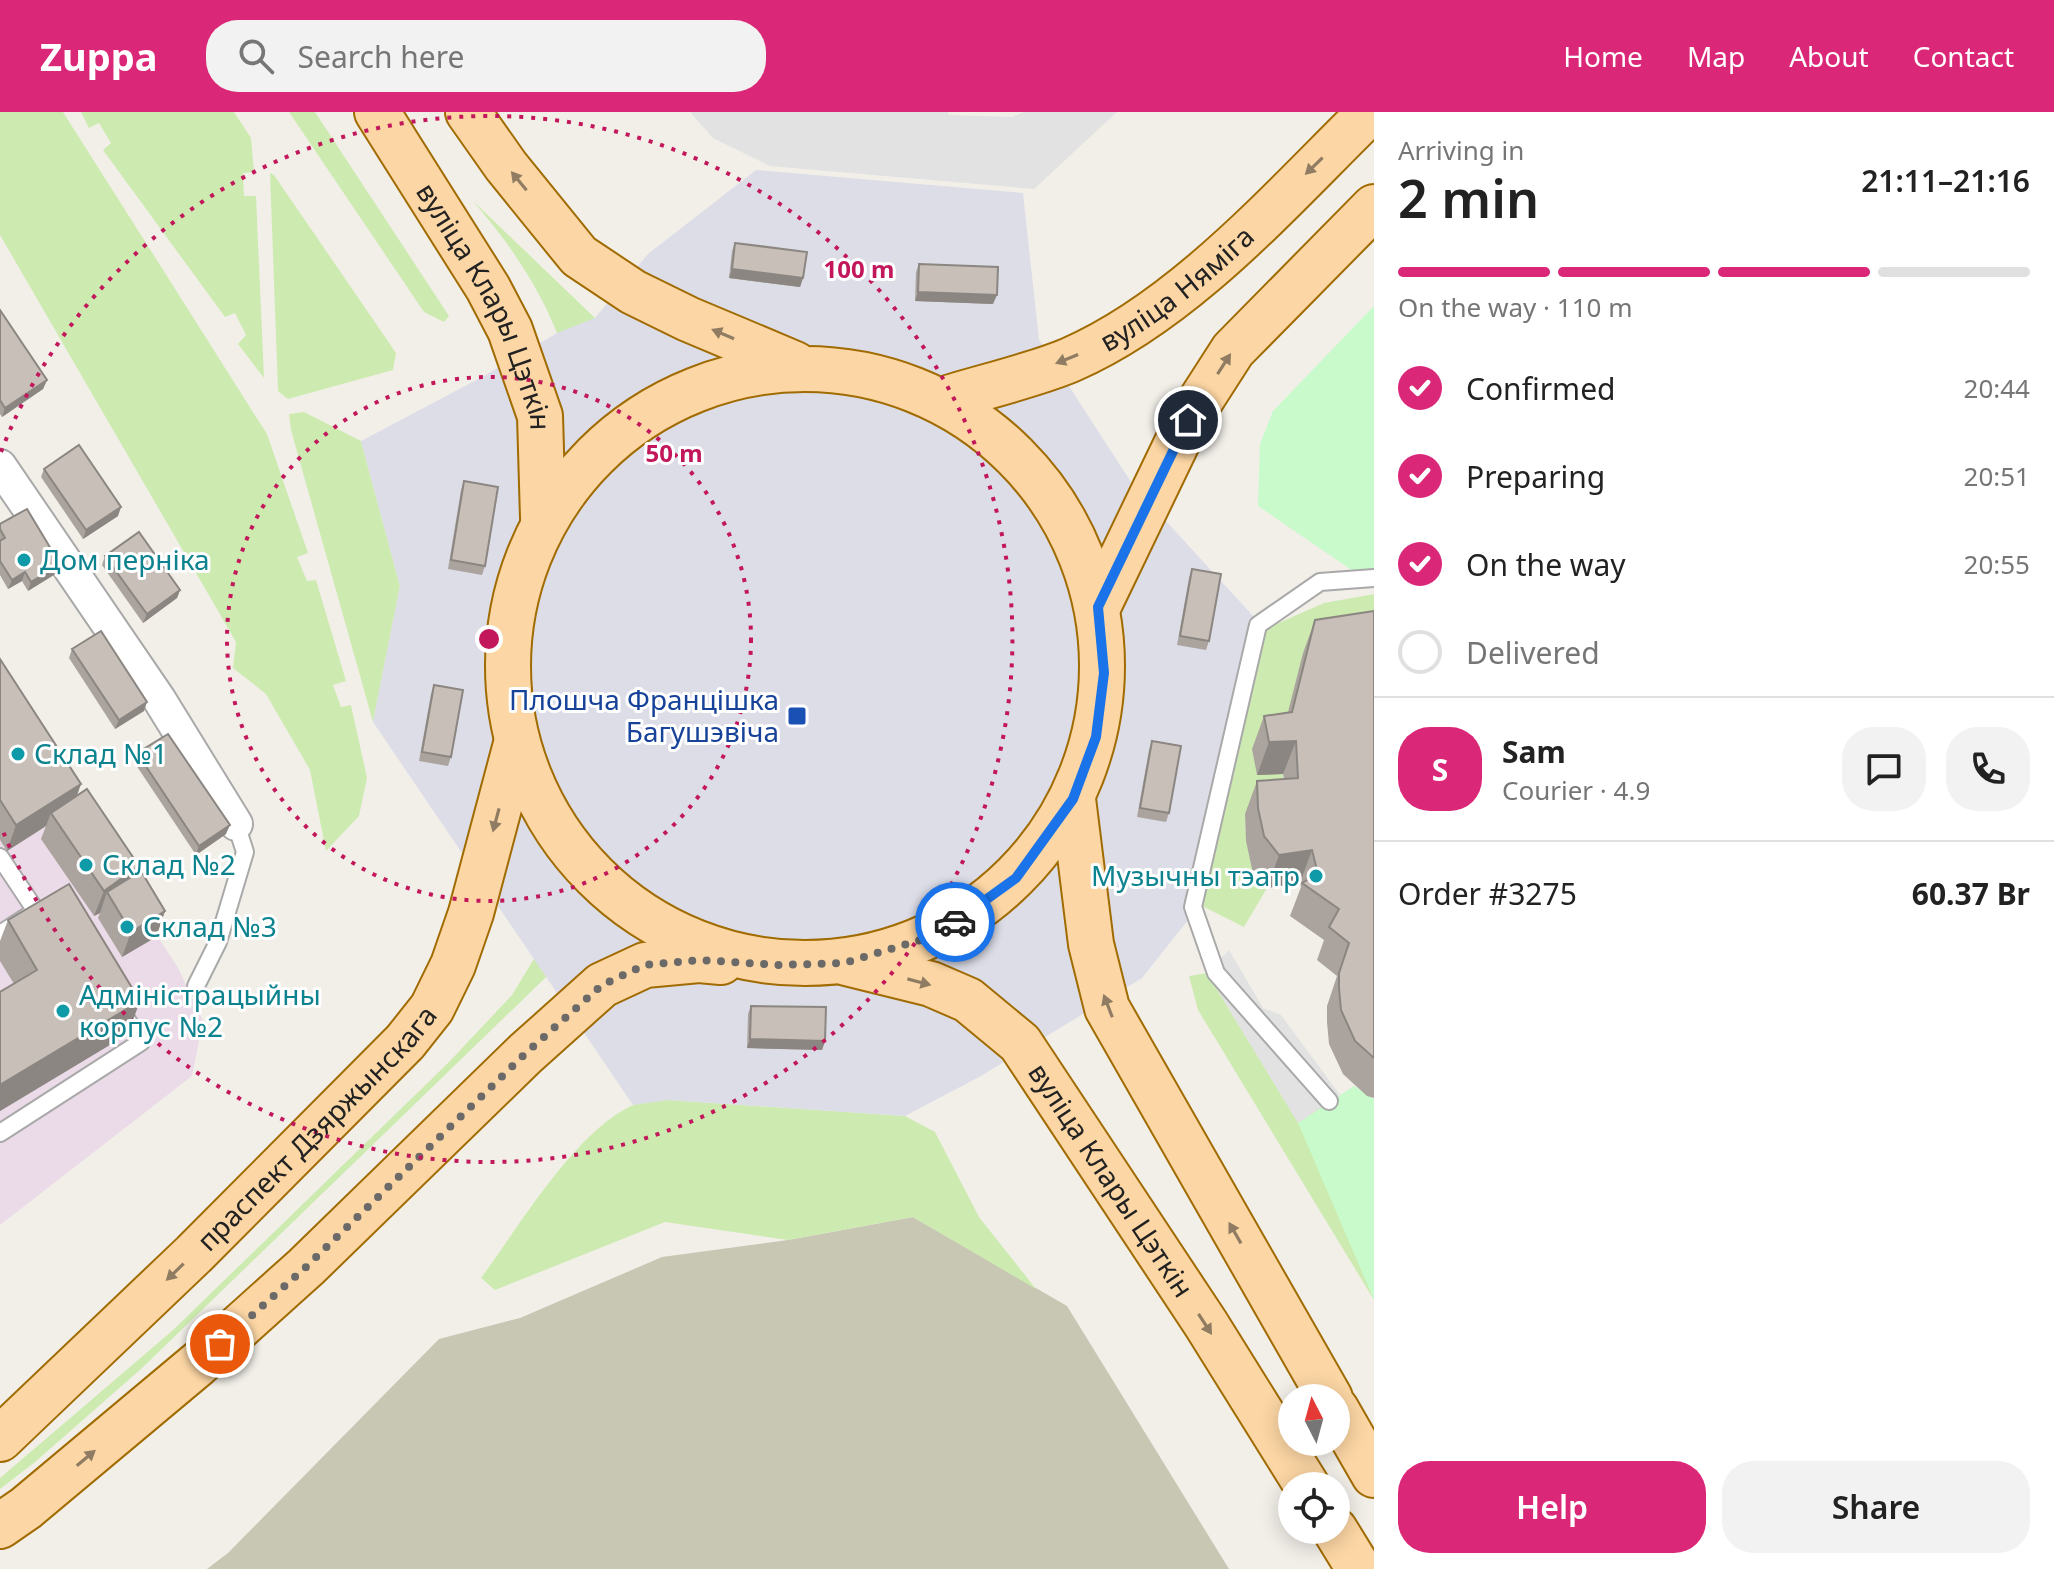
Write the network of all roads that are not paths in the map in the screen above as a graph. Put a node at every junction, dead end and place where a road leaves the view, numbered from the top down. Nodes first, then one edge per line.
1 (377, 112) edge
2 (468, 112) edge
3 (1370, 112) edge
4 (1374, 207) edge
5 (795, 364) junction
6 (941, 400) junction
7 (3, 477) edge
8 (543, 518) junction
9 (1374, 578) edge
10 (1098, 607) junction
11 (516, 744) junction
12 (1073, 799) junction
13 (236, 824) joint
14 (0, 857) edge
15 (57, 905) edge
16 (36, 911) junction
17 (0, 934) edge
18 (844, 963) junction
19 (780, 965) junction
20 (196, 986) dead end
21 (110, 992) edge
22 (1329, 1101) dead end
23 (0, 1133) edge
24 (1322, 1384) edge
25 (1350, 1433) edge
26 (0, 1439) edge
27 (1298, 1472) edge
28 (1374, 1475) edge
29 (0, 1526) edge
30 (1344, 1544) edge
31 (1359, 1569) edge

1 - 8 main road, вуліца Клары Цэткін
5 -> 2 main road
3 -> 6 main road, вуліца Няміга
10 -> 4 main road
5 - 6 main road
5 - 8 main road
6 - 10 main road
7 - 13 street
8 - 11 main road
9 - 22 lane
10 - 12 main road
11 - 19 main road
11 -> 26 main road, праспект Дзяржынскага
12 - 18 main road
24 -> 12 main road
13 - 20 lane
14 - 16 lane
15 - 16 lane
16 - 17 lane
18 - 19 main road
18 -> 27 main road, вуліца Клары Цэткін
29 -> 19 main road
21 - 23 lane
25 - 28 main road
30 - 31 main road

